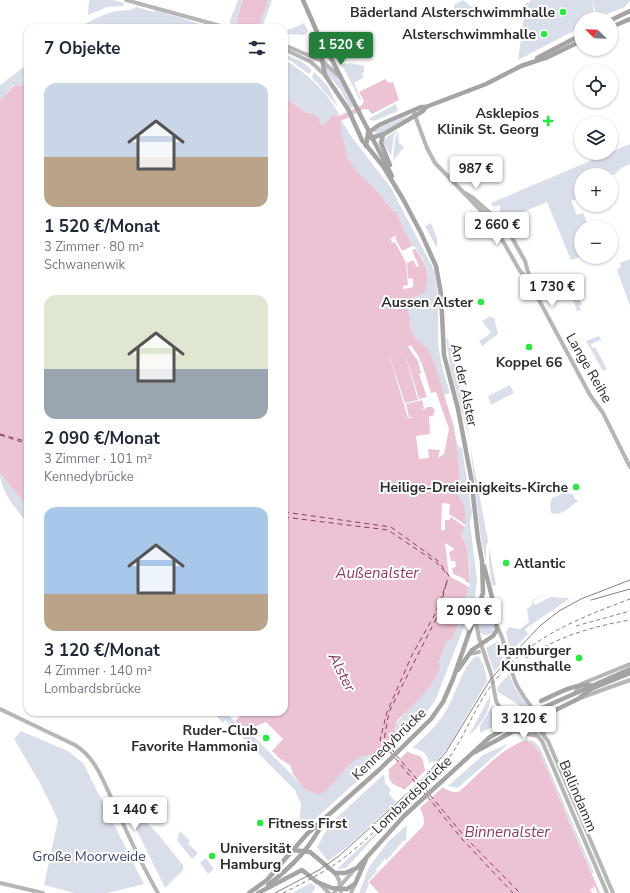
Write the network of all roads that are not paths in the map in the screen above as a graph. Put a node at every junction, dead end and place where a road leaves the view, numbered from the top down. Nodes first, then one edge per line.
1 (126, 0) edge
2 (302, 0) edge
3 (630, 11) edge
4 (618, 17) edge
5 (630, 19) edge
6 (213, 24) edge
7 (618, 24) edge
8 (317, 32) junction
9 (574, 39) edge
10 (574, 44) edge
11 (288, 47) edge
12 (288, 51) edge
13 (322, 61) junction
14 (533, 61) junction
15 (325, 75) junction
16 (344, 83) junction
17 (426, 107) junction
18 (413, 110) junction
19 (415, 116) junction
20 (356, 126) junction
21 (370, 131) junction
22 (384, 134) junction
23 (367, 137) junction
24 (373, 138) junction
25 (366, 146) junction
26 (394, 179) junction
27 (402, 198) junction
28 (476, 203) junction
29 (527, 268) junction
30 (520, 271) junction
31 (529, 280) junction
32 (630, 467) edge
33 (482, 561) junction
34 (476, 617) junction
35 (498, 626) junction
36 (493, 636) junction
37 (501, 637) junction
38 (480, 644) junction
39 (479, 652) dead end
40 (469, 654) junction
41 (630, 664) edge
42 (630, 669) edge
43 (456, 673) junction
44 (630, 673) edge
45 (630, 680) edge
46 (581, 684) junction
47 (592, 685) junction
48 (574, 694) junction
49 (578, 699) junction
50 (541, 702) dead end
51 (0, 709) edge
52 (508, 709) dead end
53 (521, 710) dead end
54 (533, 712) junction
55 (550, 712) junction
56 (528, 715) junction
57 (520, 716) junction
58 (537, 719) junction
59 (529, 723) junction
60 (505, 727) junction
61 (513, 731) junction
62 (544, 733) junction
63 (538, 736) junction
64 (471, 754) junction
65 (324, 821) junction
66 (293, 850) junction
67 (306, 850) junction
68 (369, 854) junction
69 (356, 868) junction
70 (335, 873) junction
71 (317, 882) junction
72 (0, 883) edge
73 (152, 884) junction
74 (355, 884) junction
75 (339, 890) edge
76 (43, 893) edge
77 (154, 893) edge
78 (158, 893) edge
79 (249, 893) edge
80 (258, 893) edge
81 (329, 893) edge
82 (351, 893) edge
83 (607, 893) edge
84 (613, 893) edge

1 - 6 street
2 - 8 main road
3 - 4 main road
5 - 7 main road
8 - 13 main road
8 - 16 main road, An der Alster
9 - 14 main road
10 - 14 main road
11 - 13 street
12 - 15 street
13 - 15 main road
13 - 16 street
14 - 17 main road
15 - 20 main road, An der Alster
16 - 21 main road, An der Alster
17 - 18 main road
17 - 19 main road
18 - 19 street
18 - 21 main road
19 - 22 main road
19 - 28 street
20 - 23 main road
20 - 25 main road, An der Alster
21 - 23 main road
21 - 24 main road, An der Alster
22 - 24 main road
22 - 26 main road, An der Alster
23 - 24 main road
23 - 25 main road
24 - 26 main road, An der Alster
25 - 27 main road, An der Alster
26 - 27 main road, An der Alster
27 - 33 main road, An der Alster
28 - 29 street, Lange Reihe
28 - 30 street, Lange Reihe
29 - 30 street
29 - 31 street, Lange Reihe
30 - 31 street, Lange Reihe
31 - 32 street, Lange Reihe
33 - 34 main road, An der Alster
33 - 35 main road, An der Alster
34 - 35 street
34 - 38 street, An der Alster
34 - 43 main road, Kennedybrücke
35 - 36 main road
35 - 37 street, Ballindamm
36 - 37 street
36 - 38 main road
37 - 54 street, Ballindamm
38 - 40 main road, Kennedybrücke
38 - 60 street, An der Alster
39 - 40 street
40 - 43 main road, Kennedybrücke
41 - 46 street
42 - 47 main road, Lombardsbrücke
43 - 65 main road, Kennedybrücke
44 - 49 main road, Lombardsbrücke
45 - 49 street
46 - 47 main road
46 - 48 street
46 - 50 main road
47 - 48 main road, Lombardsbrücke
48 - 54 main road, Lombardsbrücke
49 - 55 main road, Lombardsbrücke
51 - 73 street
52 - 57 street
53 - 56 street
54 - 56 main road, Lombardsbrücke
54 - 58 street, Ballindamm
55 - 58 main road, Lombardsbrücke
55 - 62 street
56 - 57 main road, Lombardsbrücke
56 - 58 street
57 - 59 street, Ballindamm
57 - 60 main road, Lombardsbrücke
58 - 59 main road, Lombardsbrücke
58 - 62 street, Ballindamm
59 - 61 main road, Lombardsbrücke
59 - 62 street, Ballindamm
59 - 63 street, Ballindamm
60 - 64 main road, Lombardsbrücke
61 - 63 street
61 - 64 main road, Lombardsbrücke
62 - 84 street, Ballindamm
63 - 83 street, Ballindamm
64 - 68 main road, Lombardsbrücke
65 - 66 main road, Kennedybrücke
65 - 67 main road, Kennedybrücke
66 - 67 main road
66 - 79 main road, Kennedybrücke
67 - 70 main road
67 - 80 main road, Kennedybrücke
68 - 69 main road, Lombardsbrücke
68 - 74 main road, Lombardsbrücke
69 - 70 main road
69 - 75 street, Lombardsbrücke
70 - 75 street
71 - 75 main road
71 - 80 main road
71 - 81 street
72 - 76 street
73 - 77 street
73 - 78 street
74 - 75 main road
74 - 82 street, Lombardsbrücke

